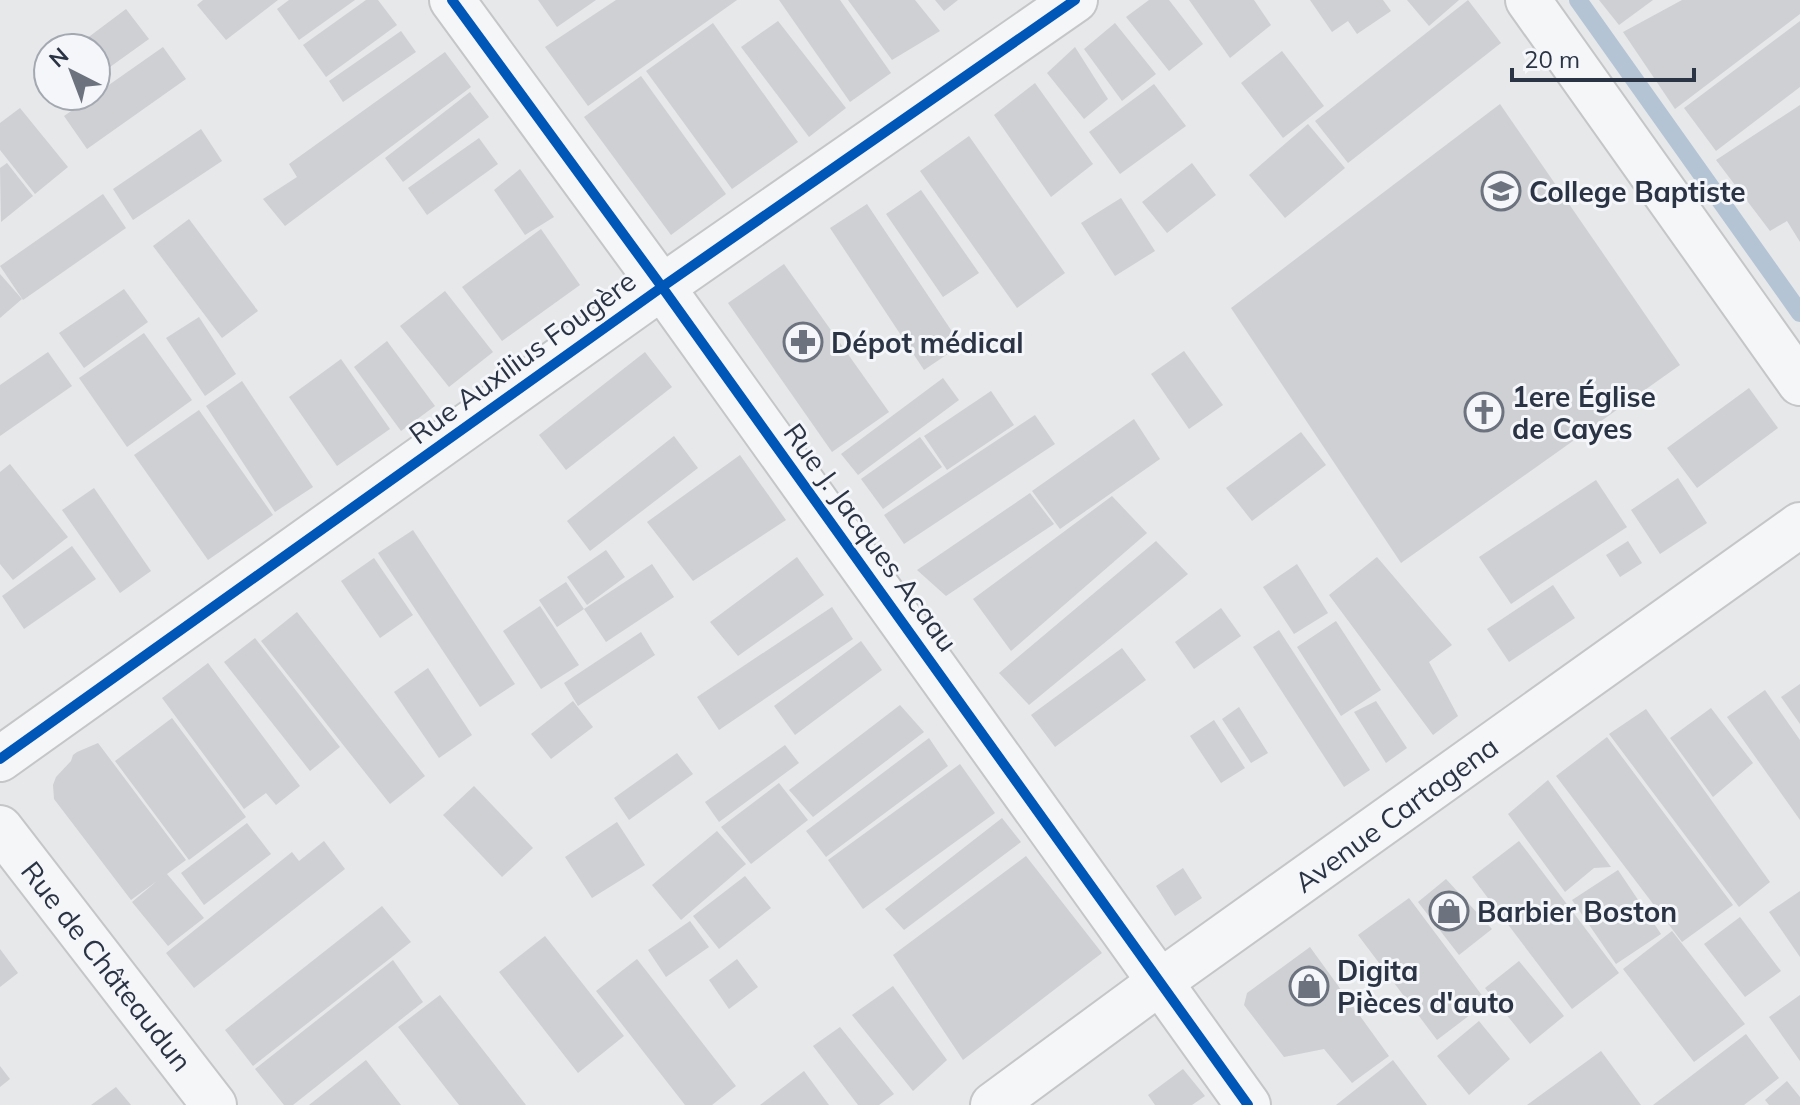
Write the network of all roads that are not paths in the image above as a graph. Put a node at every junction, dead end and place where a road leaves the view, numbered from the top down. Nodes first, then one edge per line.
1 (452, 0) edge
2 (1075, 0) edge
3 (1528, 0) edge
4 (662, 287) junction
5 (1800, 383) edge
6 (1800, 525) edge
7 (0, 759) edge
8 (0, 828) edge
9 (1160, 982) junction
10 (214, 1105) edge
11 (993, 1105) edge
12 (1248, 1105) edge

1 - 4 street, Rue J. Jacques Acaau
2 - 4 street, Rue Auxilius Fougère
3 - 5 street
4 - 7 street, Rue Auxilius Fougère
4 - 9 street, Rue J. Jacques Acaau
6 - 9 street, Avenue Cartagena
8 - 10 street, Rue de Châteaudun
9 - 11 street, Avenue Cartagena
9 - 12 street, Rue J. Jacques Acaau

